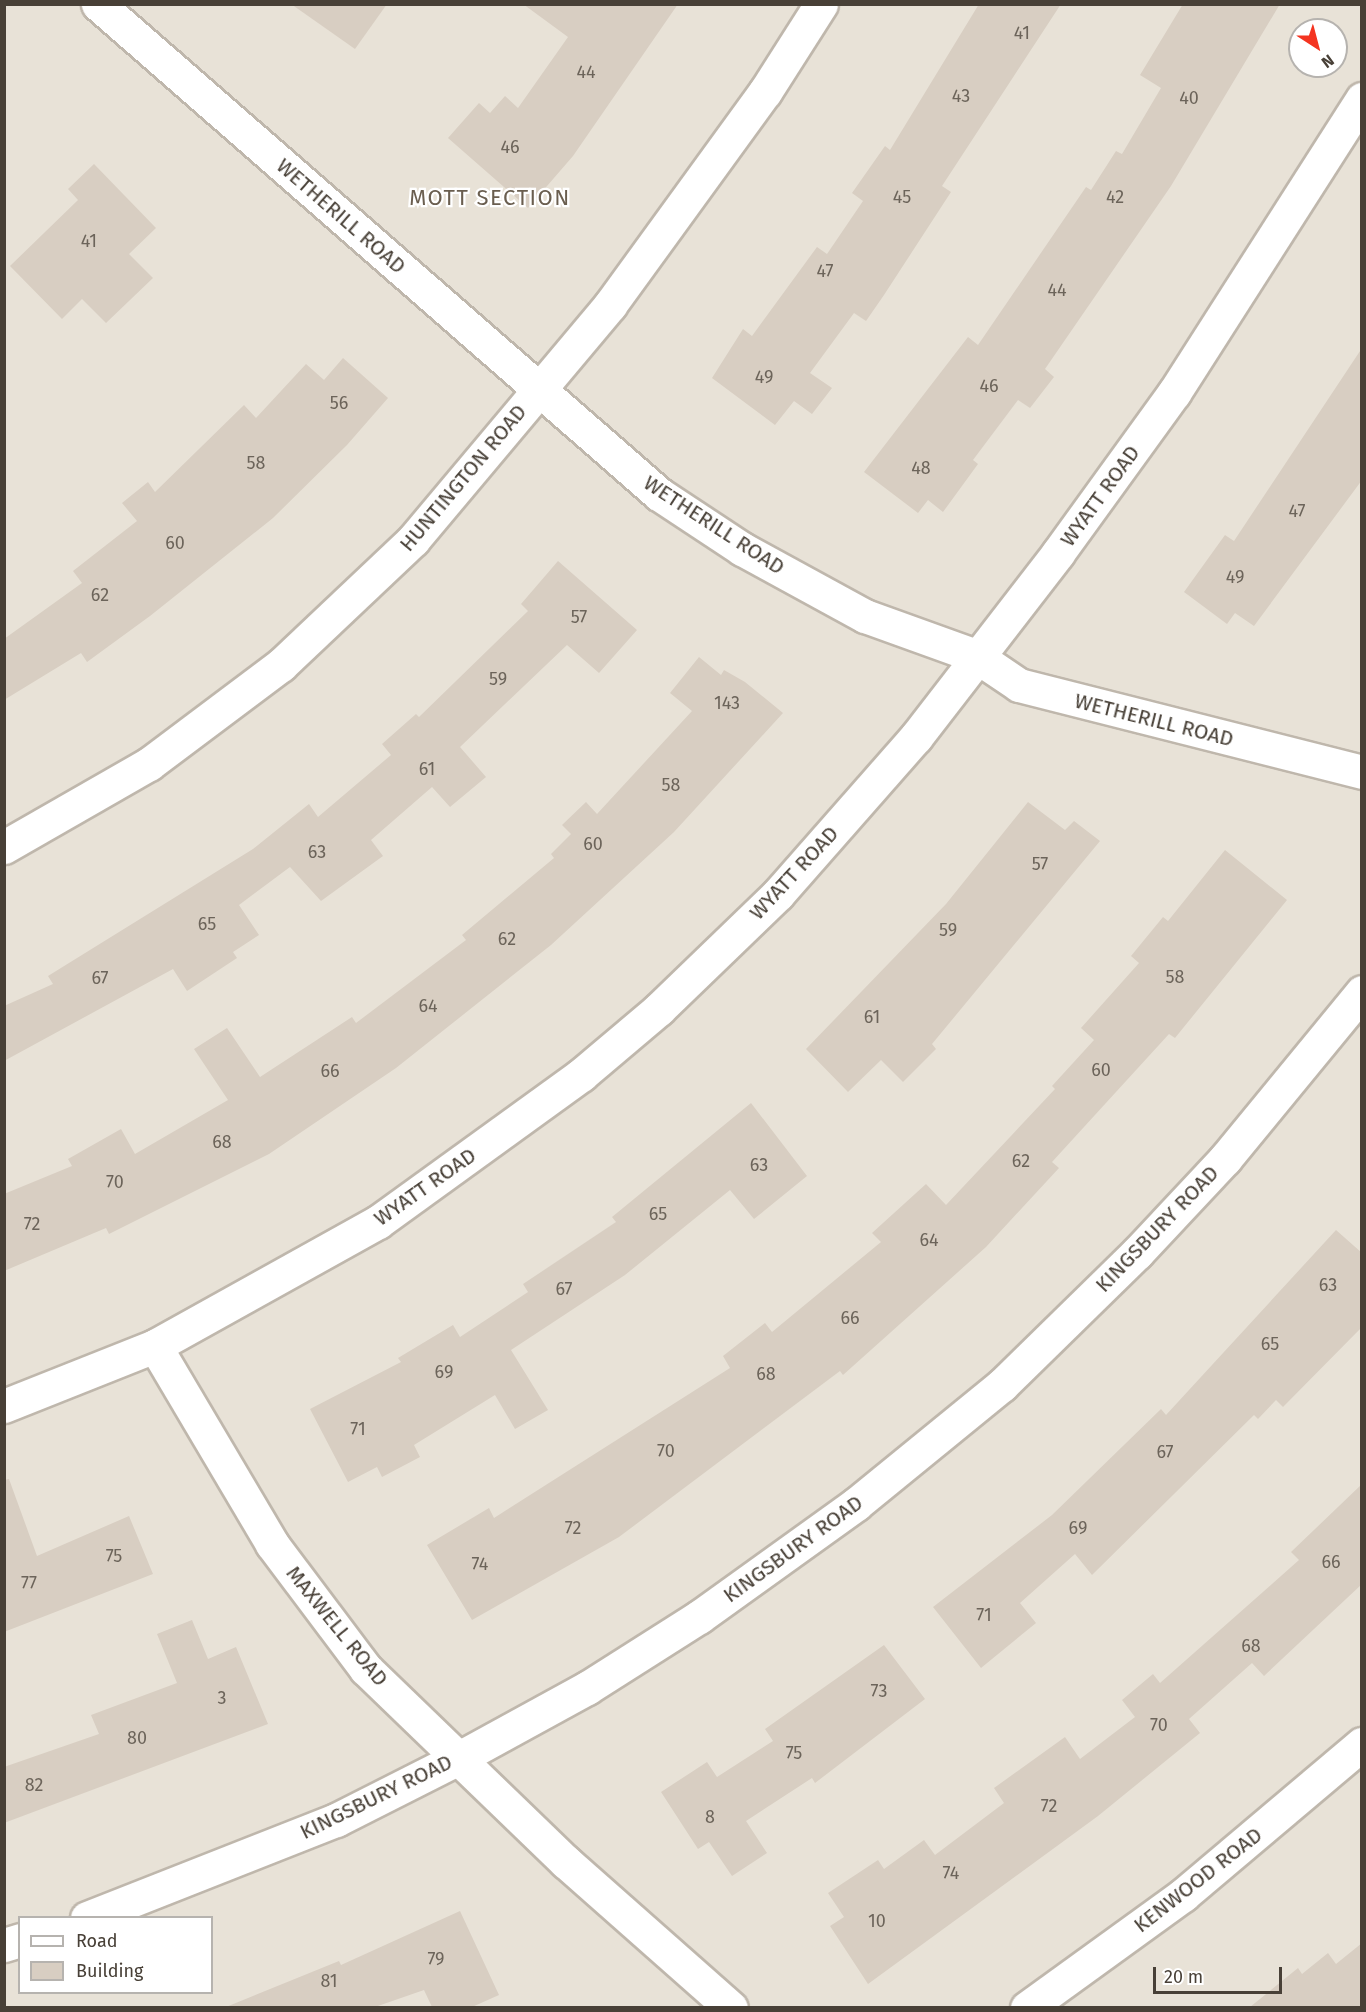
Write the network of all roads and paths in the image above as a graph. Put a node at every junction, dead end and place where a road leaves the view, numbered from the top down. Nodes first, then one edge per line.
1 (98, 4) edge
2 (820, 4) edge
3 (1362, 99) edge
4 (539, 389) junction
5 (976, 656) junction
6 (1362, 772) edge
7 (4, 847) edge
8 (1362, 992) edge
9 (155, 1346) junction
10 (4, 1406) edge
11 (1362, 1744) edge
12 (459, 1758) junction
13 (90, 1916) edge
14 (731, 2007) edge
15 (1027, 2007) edge

1 - 4 street, WETHERILL ROAD
2 - 4 street, HUNTINGTON ROAD
3 - 5 street, WYATT ROAD
4 - 5 street, WETHERILL ROAD
4 - 7 street, HUNTINGTON ROAD
5 - 6 street, WETHERILL ROAD
5 - 9 street, WYATT ROAD
8 - 12 street, KINGSBURY ROAD
9 - 10 street, WYATT ROAD
9 - 12 street, MAXWELL ROAD
11 - 15 street, KENWOOD ROAD
12 - 13 street, KINGSBURY ROAD
12 - 14 street, MAXWELL ROAD

